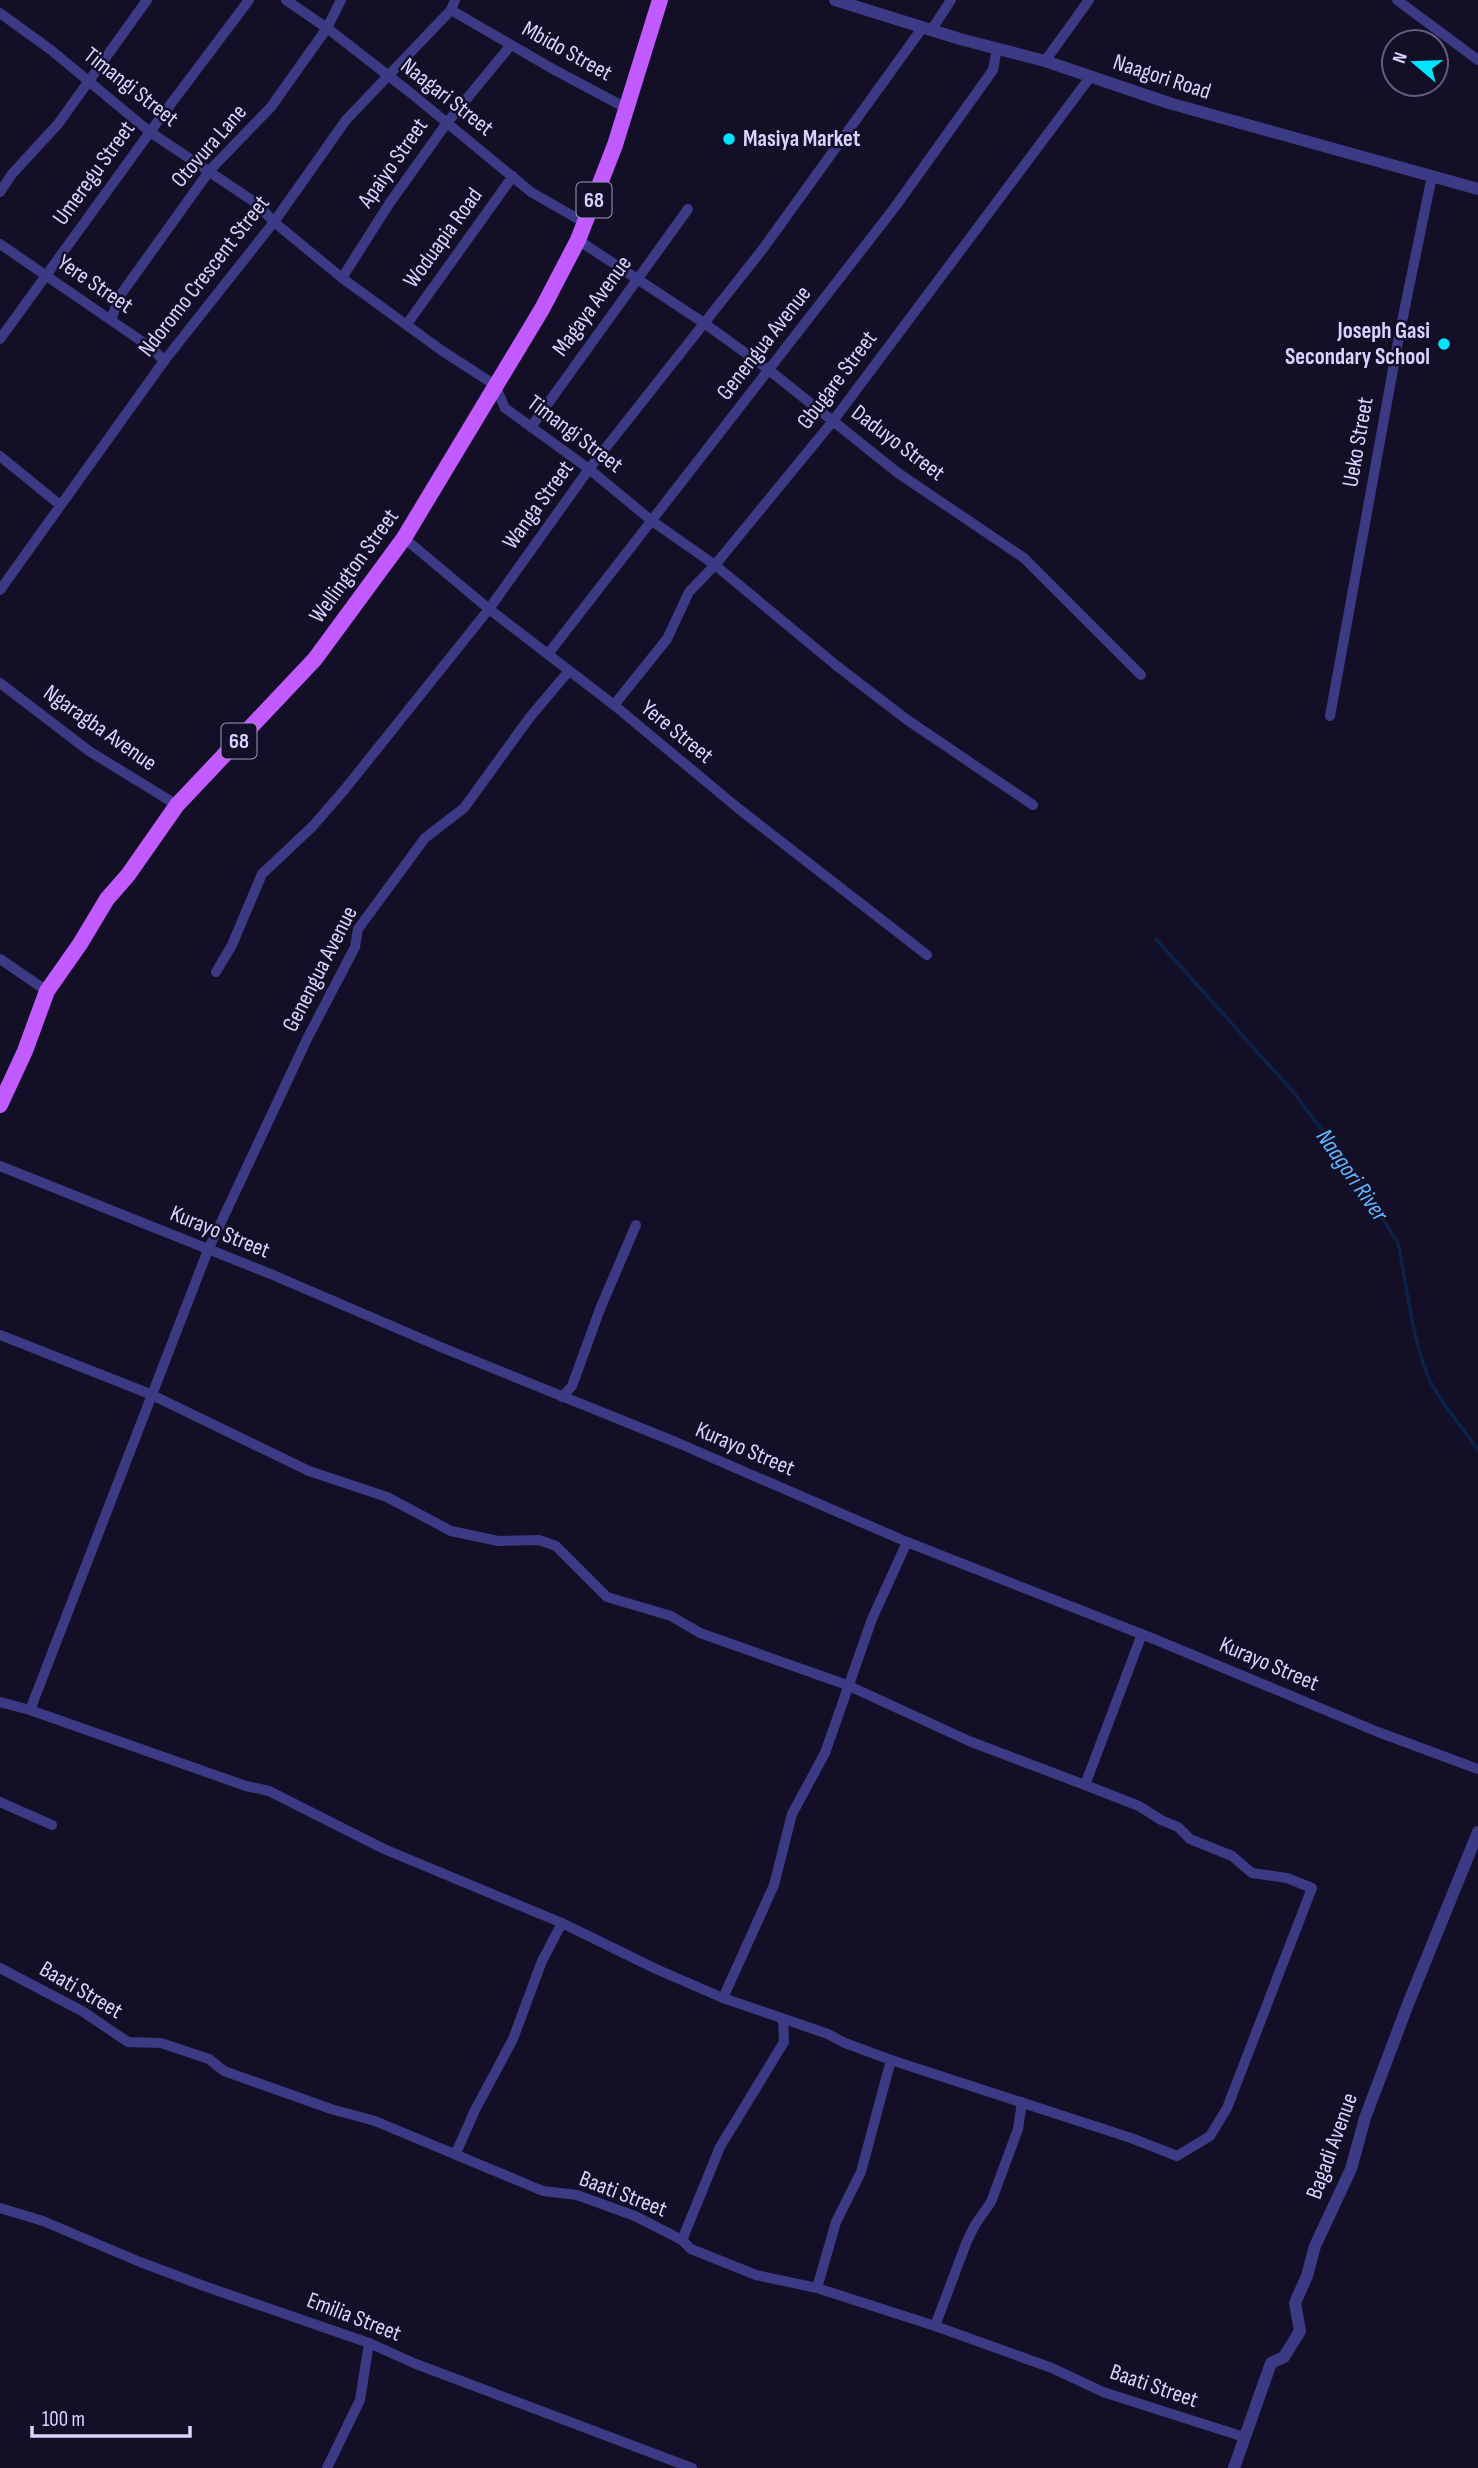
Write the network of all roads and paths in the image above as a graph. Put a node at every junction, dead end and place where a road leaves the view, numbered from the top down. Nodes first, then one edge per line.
1 (147, 0) edge
2 (249, 0) edge
3 (286, 0) edge
4 (341, 0) edge
5 (660, 0) edge
6 (835, 0) edge
7 (951, 0) edge
8 (1089, 0) edge
9 (1397, 0) edge
10 (453, 5) edge
11 (0, 13) edge
12 (327, 27) junction
13 (928, 28) junction
14 (511, 44) junction
15 (997, 48) junction
16 (1478, 60) edge
17 (1045, 61) junction
18 (387, 76) junction
19 (1091, 76) junction
20 (90, 83) junction
21 (626, 108) junction
22 (446, 124) junction
23 (150, 132) junction
24 (210, 170) junction
25 (513, 176) junction
26 (1432, 176) junction
27 (1478, 189) edge
28 (0, 192) edge
29 (688, 209) dead end
30 (274, 222) junction
31 (585, 223) junction
32 (578, 240) junction
33 (0, 244) edge
34 (46, 276) junction
35 (342, 278) junction
36 (638, 278) junction
37 (111, 320) junction
38 (704, 323) junction
39 (407, 324) junction
40 (0, 339) edge
41 (164, 360) junction
42 (769, 370) junction
43 (495, 385) junction
44 (834, 421) junction
45 (531, 428) junction
46 (0, 456) edge
47 (589, 470) junction
48 (60, 505) junction
49 (652, 521) junction
50 (404, 538) junction
51 (715, 565) junction
52 (0, 590) edge
53 (489, 609) junction
54 (548, 654) junction
55 (568, 672) junction
56 (1141, 675) dead end
57 (0, 684) edge
58 (614, 705) junction
59 (1330, 716) dead end
60 (177, 805) junction
61 (1033, 805) dead end
62 (927, 955) dead end
63 (0, 959) edge
64 (216, 972) dead end
65 (47, 991) junction
66 (0, 1105) edge
67 (0, 1166) edge
68 (636, 1225) dead end
69 (208, 1250) junction
70 (0, 1335) edge
71 (150, 1394) junction
72 (562, 1397) junction
73 (907, 1542) junction
74 (1142, 1634) junction
75 (848, 1685) junction
76 (0, 1702) edge
77 (30, 1710) junction
78 (1476, 1769) edge
79 (1085, 1785) junction
80 (0, 1802) edge
81 (51, 1825) dead end
82 (1478, 1832) edge
83 (562, 1923) junction
84 (0, 1968) edge
85 (723, 1998) junction
86 (783, 2020) junction
87 (891, 2060) junction
88 (1022, 2102) junction
89 (456, 2154) junction
90 (0, 2208) edge
91 (682, 2240) junction
92 (817, 2288) junction
93 (935, 2326) junction
94 (369, 2343) junction
95 (1244, 2437) junction
96 (327, 2468) edge
97 (692, 2468) edge
98 (1234, 2468) edge

1 - 20 street
2 - 23 street, Umeregu Street
3 - 12 street, Naagari Street
4 - 12 street, Otovura Lane
5 - 21 main road, Wellington Street / 68
6 - 13 street, Naagori Road
7 - 13 street, Wanga Street
8 - 17 street
9 - 16 street
10 - 14 street, Mbido Street
10 - 18 street, Ndoromo Crescent Street
11 - 20 street, Timangi Street
12 - 18 street, Naagari Street
12 - 24 street, Otovura Lane
13 - 15 street, Naagori Road
13 - 38 street, Wanga Street
14 - 21 street, Mbido Street
14 - 22 street, Apaiyo Street
15 - 17 street, Naagori Road
15 - 42 street, Genengua Avenue
17 - 19 street, Naagori Road
18 - 22 street, Naagari Street
18 - 30 street, Ndoromo Crescent Street
19 - 26 street, Naagori Road
19 - 44 street, Gbugare Street
20 - 23 street, Timangi Street
20 - 28 street
21 - 31 main road, Wellington Street / 68
22 - 25 street, Naagari Street
22 - 35 street, Apaiyo Street
23 - 24 street, Timangi Street
23 - 34 street, Umeregu Street
24 - 30 street, Timangi Street
24 - 37 street, Otovura Lane
25 - 31 street, Naagari Street
25 - 39 street, Woduapia Road
26 - 27 street, Naagori Road
26 - 59 street, Ueko Street
29 - 36 street, Magaya Avenue
30 - 35 street, Timangi Street
30 - 41 street, Ndoromo Crescent Street
31 - 32 main road, Wellington Street / 68
32 - 36 street, Daduyo Street
32 - 43 main road, Wellington Street / 68
33 - 34 street, Yere Street
34 - 37 street, Yere Street
34 - 40 street, Umeregu Street
35 - 39 street, Timangi Street
36 - 38 street, Daduyo Street
36 - 45 street, Magaya Avenue
37 - 41 street, Yere Street
38 - 42 street, Daduyo Street
38 - 47 street, Wanga Street
39 - 43 street, Timangi Street
41 - 48 street, Ndoromo Crescent Street
42 - 44 street, Daduyo Street
42 - 49 street, Genengua Avenue
43 - 45 street, Timangi Street
43 - 50 main road, Wellington Street / 68
44 - 51 street, Gbugare Street
44 - 56 street, Daduyo Street
45 - 47 street, Timangi Street
46 - 48 street
47 - 49 street, Timangi Street
47 - 53 street, Wanga Street
48 - 52 street, Ndoromo Crescent Street
49 - 51 street, Timangi Street
49 - 54 street, Genengua Avenue
50 - 53 street, Yere Street
50 - 60 main road, Wellington Street / 68
51 - 58 street, Gbugare Street
51 - 61 street, Timangi Street
53 - 54 street, Yere Street
53 - 64 street, Wanga Street
54 - 55 street, Yere Street
55 - 58 street, Yere Street
55 - 69 street, Genengua Avenue
57 - 60 street, Ngaragba Avenue
58 - 62 street, Yere Street
60 - 65 main road, Wellington Street / 68
63 - 65 street
65 - 66 main road, Wellington Street / 68
67 - 69 street, Kurayo Street
68 - 72 street
69 - 71 street, Genengua Avenue
69 - 72 street, Kurayo Street
70 - 71 street
71 - 75 street
71 - 77 street, Genengua Avenue
72 - 73 street, Kurayo Street
73 - 74 street, Kurayo Street
73 - 75 street
74 - 78 street, Kurayo Street
74 - 79 street
75 - 79 street
75 - 85 street
76 - 77 street
77 - 83 street
79 - 88 street
80 - 81 street
82 - 95 street, Bagadi Avenue
83 - 85 street
83 - 89 street
84 - 89 street, Baati Street
85 - 86 street
86 - 87 street
86 - 91 street
87 - 88 street
87 - 92 street
88 - 93 street
89 - 91 street, Baati Street
90 - 94 street, Emilia Street
91 - 92 street, Baati Street
92 - 93 street, Baati Street
93 - 95 street, Baati Street
94 - 96 street
94 - 97 street, Emilia Street
95 - 98 street, Bagadi Avenue

